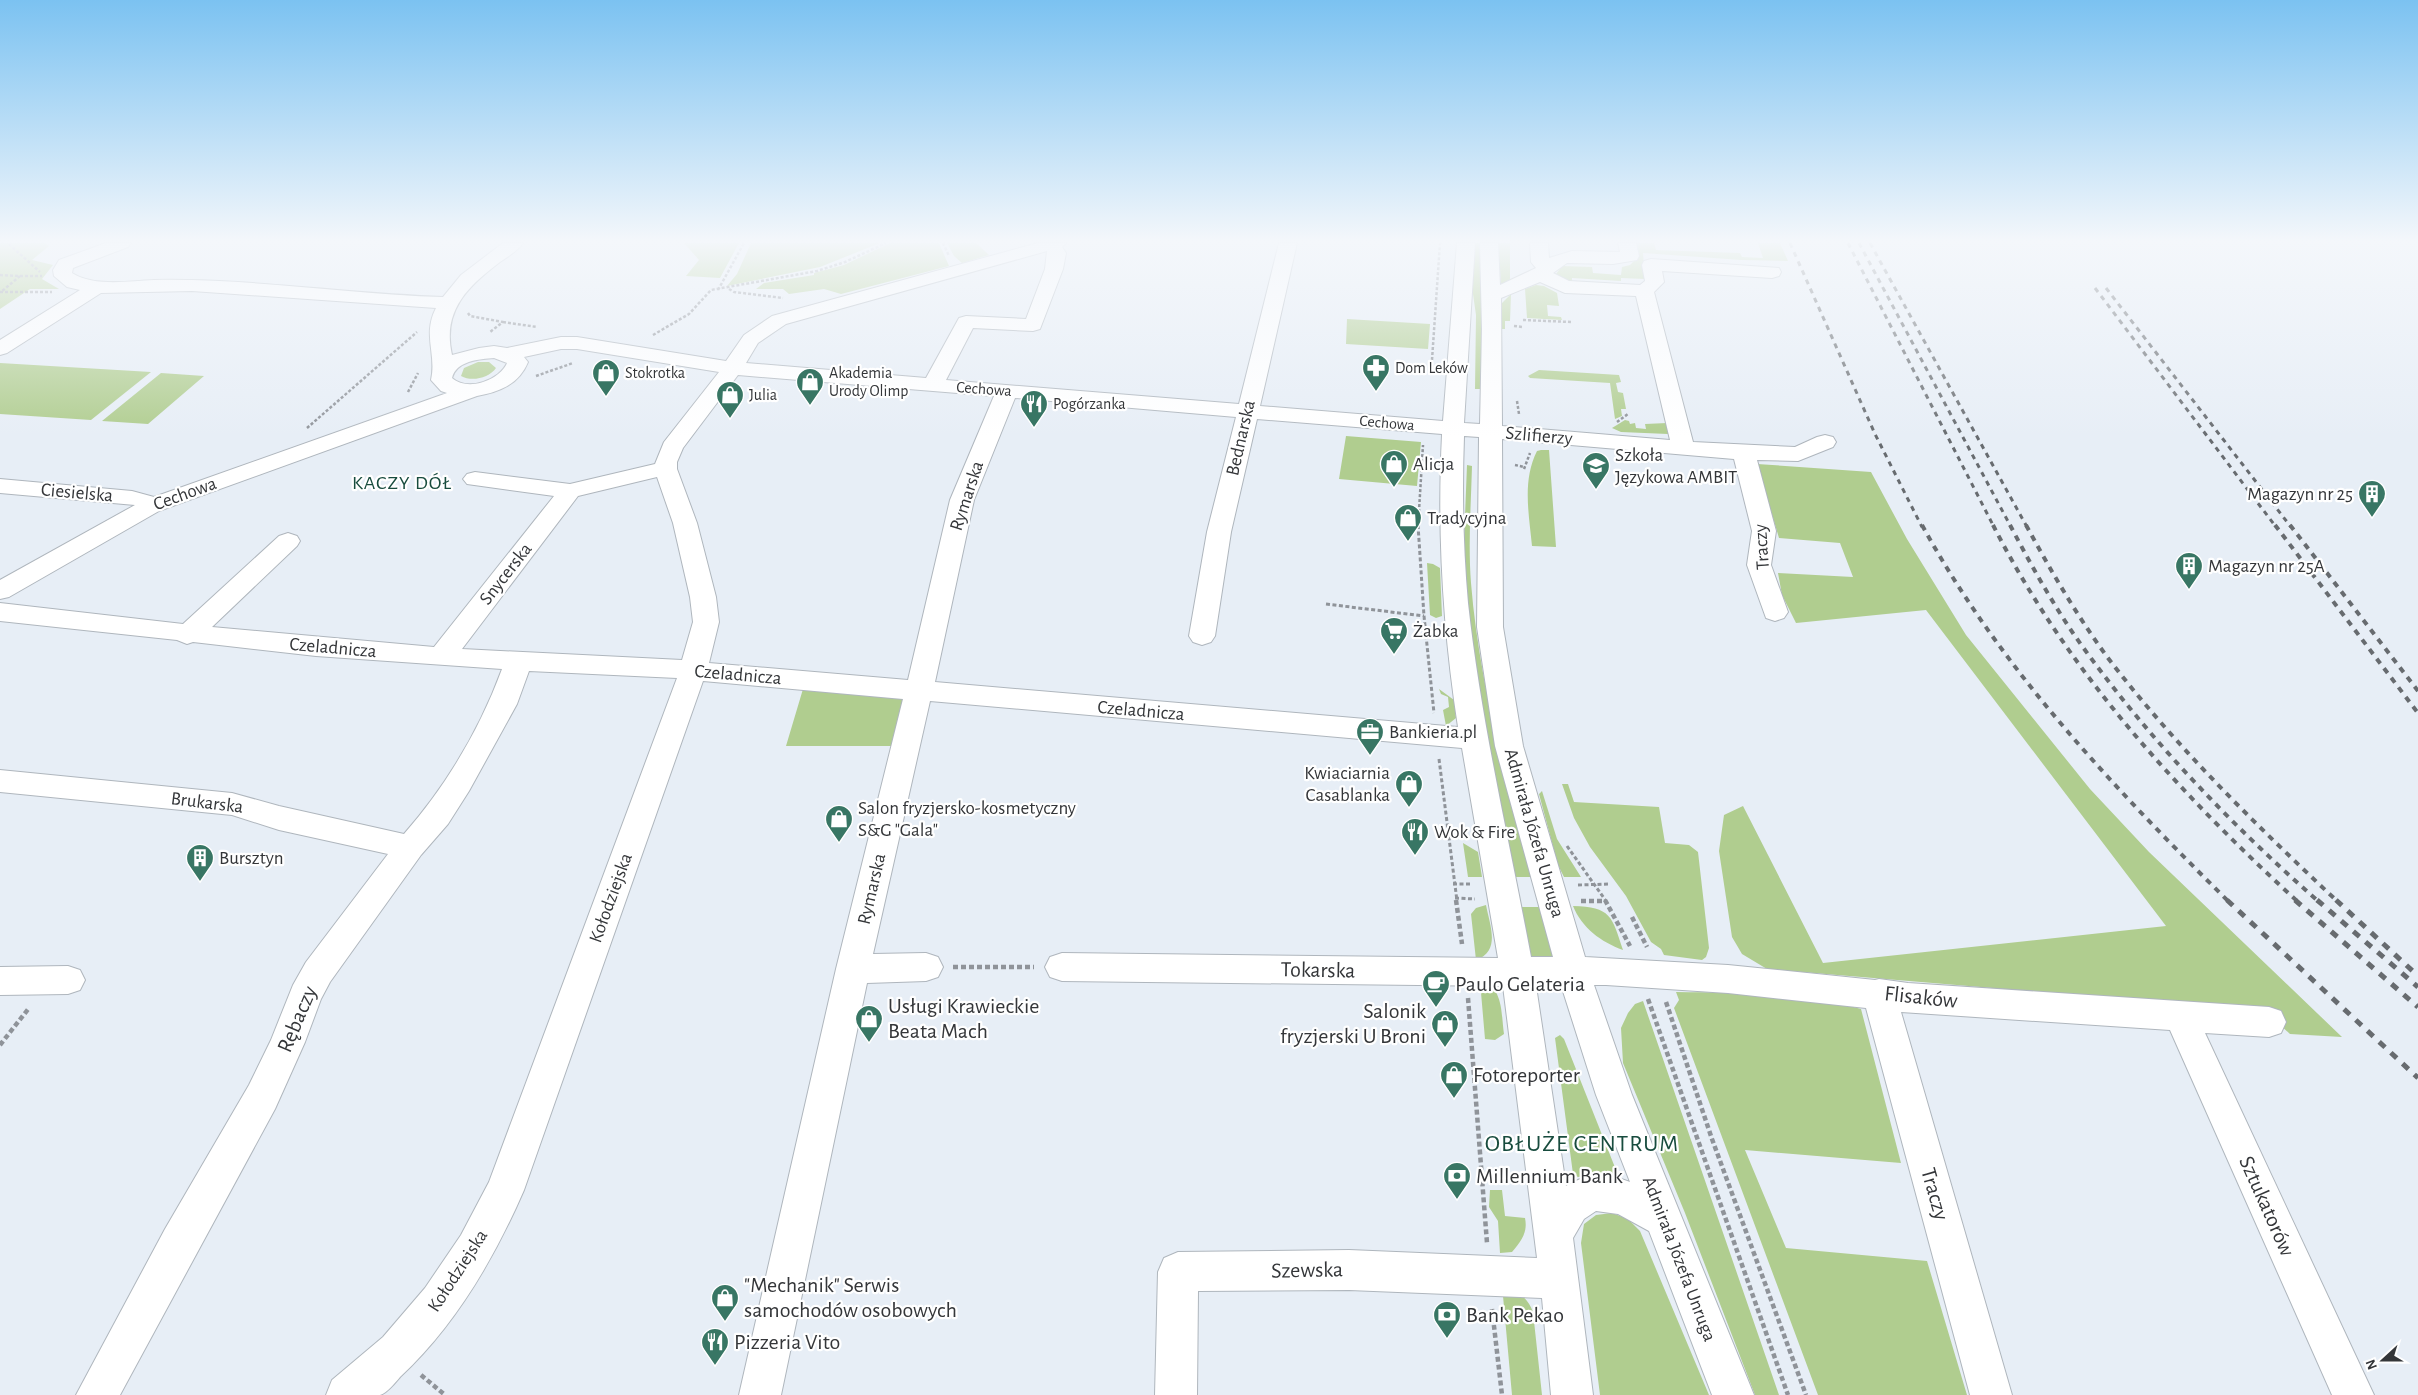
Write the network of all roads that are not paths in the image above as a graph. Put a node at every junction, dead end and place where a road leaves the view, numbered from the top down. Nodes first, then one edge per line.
1 (65, 308) edge
2 (453, 308) joint
3 (818, 308) edge
4 (1039, 308) edge
5 (1272, 308) edge
6 (1461, 308) edge
7 (1492, 308) edge
8 (1648, 308) edge
9 (0, 348) edge
10 (506, 358) junction
11 (730, 368) junction
12 (443, 375) junction
13 (933, 386) junction
14 (472, 390) junction
15 (1007, 391) junction
16 (1247, 411) junction
17 (383, 424) junction
18 (1453, 429) junction
19 (1491, 432) junction
20 (1824, 442) dead end
21 (1683, 448) junction
22 (1744, 452) junction
23 (666, 469) junction
24 (474, 478) dead end
25 (0, 486) edge
26 (570, 491) junction
27 (151, 506) junction
28 (288, 541) dead end
29 (0, 591) edge
30 (0, 612) edge
31 (1775, 612) dead end
32 (188, 635) junction
33 (1202, 636) dead end
34 (441, 657) junction
35 (519, 660) junction
36 (693, 671) junction
37 (919, 692) junction
38 (1475, 739) junction
39 (0, 781) edge
40 (410, 847) junction
41 (926, 967) road end
42 (1062, 967) road end
43 (853, 969) junction
44 (1573, 970) junction
45 (1517, 971) junction
46 (59, 981) road end
47 (0, 982) edge
48 (1879, 993) junction
49 (2180, 1017) junction
50 (2269, 1022) dead end
51 (1664, 1219) junction
52 (1553, 1237) junction
53 (1559, 1279) junction
54 (97, 1395) edge
55 (347, 1395) edge
56 (760, 1395) edge
57 (1176, 1395) edge
58 (1572, 1395) edge
59 (1732, 1395) edge
60 (1991, 1395) edge
61 (2352, 1395) edge

1 - 9 street
2 - 10 street
2 - 12 street
3 - 11 street
4 - 13 street
5 - 16 street, Bednarska
6 - 18 street, Admirała Józefa Unruga
7 - 19 street, Admirała Józefa Unruga
8 - 21 street
10 - 11 street, Cechowa
10 - 12 street, Cechowa
10 - 14 street, Cechowa
11 - 13 street, Cechowa
11 - 23 street
12 - 14 street
12 - 17 street, Cechowa
13 - 15 street, Cechowa
14 - 17 street, Cechowa
15 - 16 street, Cechowa
15 - 37 street, Rymarska
16 - 18 street, Cechowa
16 - 33 street, Bednarska
17 - 27 street, Cechowa
18 - 19 street, Cechowa
18 - 38 street, Admirała Józefa Unruga
19 - 21 street, Szlifierzy
19 - 44 street, Admirała Józefa Unruga
20 - 22 street, Szlifierzy
21 - 22 street, Szlifierzy
22 - 31 street, Traczy
23 - 26 street
23 - 36 street, Kołodziejska
24 - 26 street
25 - 27 street, Ciesielska
26 - 34 street, Snycerska
27 - 29 street, Cechowa
28 - 32 street
30 - 32 street, Czeladnicza
32 - 34 street, Czeladnicza
34 - 35 street, Czeladnicza
35 - 36 street, Czeladnicza
35 - 40 street, Rębaczy
36 - 37 street, Czeladnicza
36 - 55 street, Kołodziejska
37 - 38 street, Czeladnicza
37 - 43 street, Rymarska
38 - 45 street, Admirała Józefa Unruga
39 - 40 street, Brukarska
40 - 54 street, Rębaczy
41 - 43 street
42 - 45 street, Tokarska
43 - 56 street, Rymarska
44 - 45 street, Tokarska
44 - 48 street, Flisaków
44 - 51 street, Admirała Józefa Unruga
45 - 52 street, Admirała Józefa Unruga
46 - 47 street
48 - 49 street, Flisaków
48 - 60 street, Traczy
49 - 50 street, Flisaków
49 - 61 street, Sztukatorów
51 - 52 street
51 - 59 street, Admirała Józefa Unruga
52 - 53 street, Admirała Józefa Unruga
53 - 57 street, Szewska
53 - 58 street, Admirała Józefa Unruga

